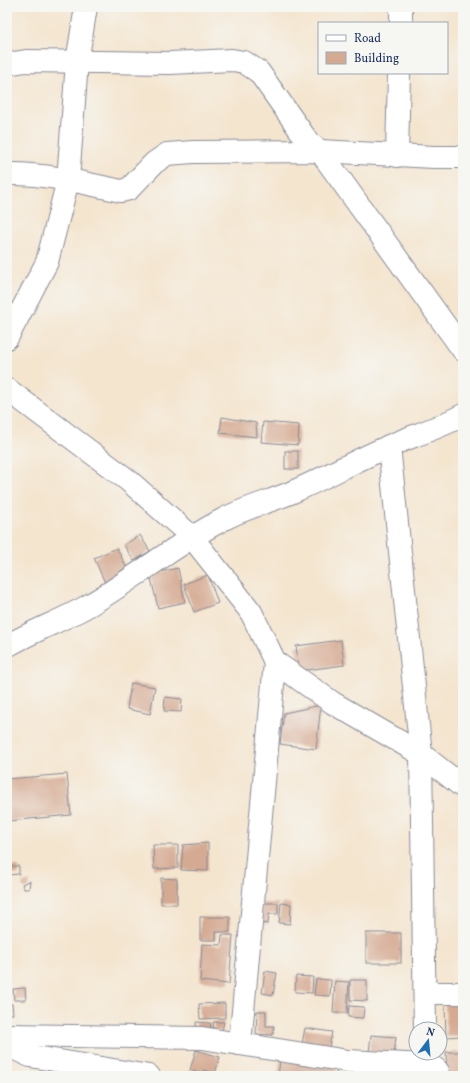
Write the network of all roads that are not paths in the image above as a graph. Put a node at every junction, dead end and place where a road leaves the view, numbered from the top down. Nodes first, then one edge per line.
1 (86, 7) edge
2 (401, 7) edge
3 (401, 22) edge
4 (77, 62) junction
5 (7, 64) edge
6 (399, 74) edge
7 (320, 151) junction
8 (396, 156) junction
9 (463, 157) edge
10 (7, 174) edge
11 (68, 180) junction
12 (7, 338) edge
13 (463, 350) edge
14 (7, 389) edge
15 (463, 415) edge
16 (389, 446) junction
17 (191, 536) junction
18 (7, 646) edge
19 (275, 662) junction
20 (421, 754) junction
21 (463, 787) edge
22 (425, 993) junction
23 (463, 994) edge
24 (425, 1021) edge
25 (7, 1035) edge
26 (240, 1044) junction
27 (7, 1045) edge
28 (30, 1056) junction
29 (430, 1065) edge
30 (49, 1076) edge
31 (149, 1076) edge

1 - 4 street
2 - 3 street
4 - 5 street
4 - 7 street
4 - 11 street
6 - 8 street
7 - 8 street
7 - 11 street
7 - 13 street
8 - 9 street
10 - 11 street
11 - 12 street
14 - 17 street
15 - 16 street
16 - 17 street
16 - 20 street
17 - 18 street
17 - 19 street
19 - 20 street
19 - 26 street
20 - 21 street
20 - 22 street
22 - 23 street
22 - 24 street
25 - 26 street
26 - 29 street
27 - 28 street
28 - 30 street
28 - 31 street

